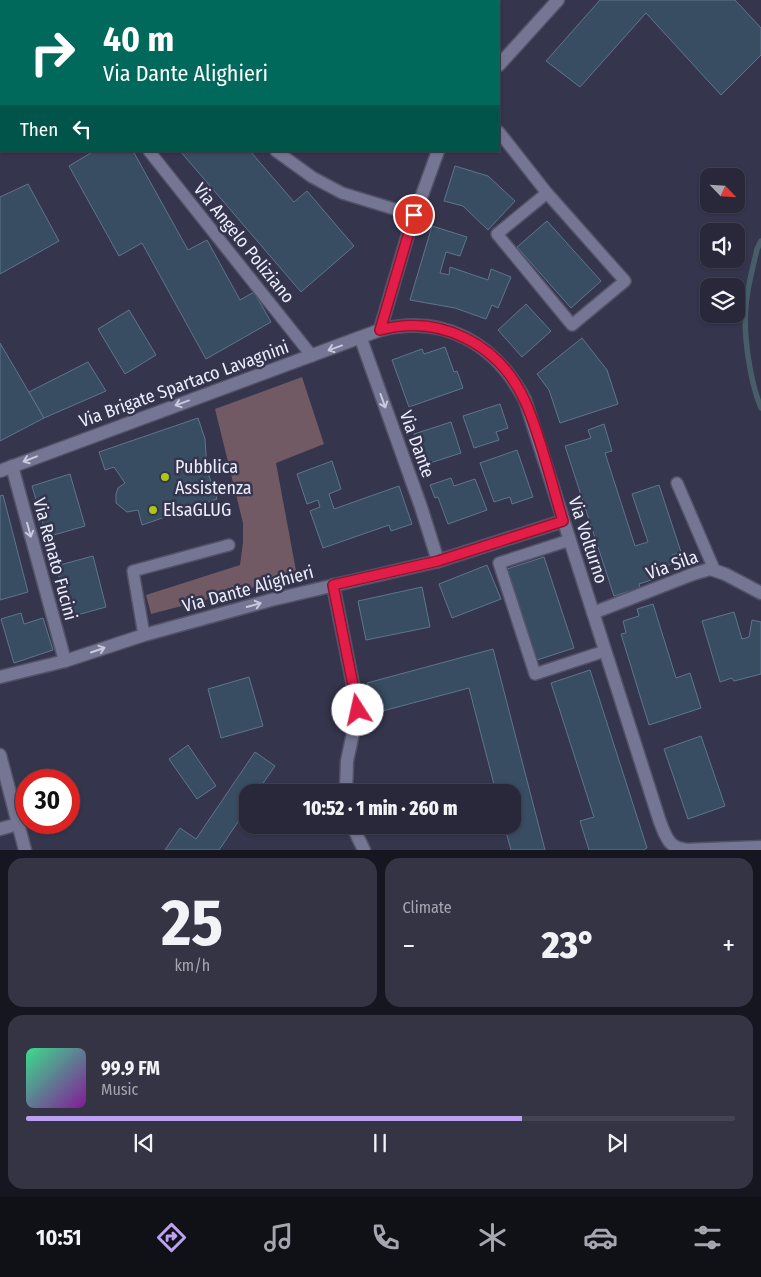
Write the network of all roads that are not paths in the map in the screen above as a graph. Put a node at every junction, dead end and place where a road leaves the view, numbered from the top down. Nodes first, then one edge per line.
1 (558, 0) edge
2 (500, 64) edge
3 (500, 133) edge
4 (150, 152) edge
5 (277, 152) edge
6 (438, 152) edge
7 (547, 193) junction
8 (414, 215) junction
9 (380, 330) junction
10 (361, 339) junction
11 (312, 356) junction
12 (6, 468) edge
13 (677, 483) dead end
14 (563, 521) junction
15 (570, 540) junction
16 (229, 545) dead end
17 (438, 561) junction
18 (714, 569) junction
19 (333, 585) junction
20 (761, 593) edge
21 (593, 613) junction
22 (144, 635) junction
23 (605, 652) junction
24 (65, 660) junction
25 (0, 676) edge
26 (0, 755) edge
27 (346, 784) edge
28 (15, 812) edge
29 (15, 825) edge
30 (0, 830) edge
31 (21, 834) edge
32 (356, 834) edge
33 (761, 847) edge
34 (682, 849) edge
35 (25, 850) edge
36 (364, 850) edge

1 - 2 street
3 - 7 lane
4 - 11 lane, Via Angelo Poliziano
5 - 8 lane
6 - 8 street
7 - 7 lane
8 - 9 street
9 - 10 street, Via Brigate Spartaco Lavagnini
9 - 14 street, Via Volturno
10 -> 11 street, Via Brigate Spartaco Lavagnini
10 -> 17 street, Via Dante
11 -> 12 street, Via Brigate Spartaco Lavagnini
12 -> 24 street, Via Renato Fucini
13 - 18 lane
14 - 15 street, Via Volturno
14 - 17 street, Via Dante Alighieri
15 - 21 street, Via Volturno
15 - 23 lane
16 - 22 lane
17 - 19 street, Via Dante Alighieri
18 - 20 street, Via Sila
18 - 21 street, Via Sila
22 -> 19 street, Via Dante Alighieri
19 - 27 street
21 - 23 street, Via Volturno
24 -> 22 street, Via Dante Alighieri
23 - 34 street, Via Volturno
24 - 25 street, Via Dante Alighieri
26 - 28 street
29 - 30 street
31 - 35 street
32 - 36 street
33 - 34 street

